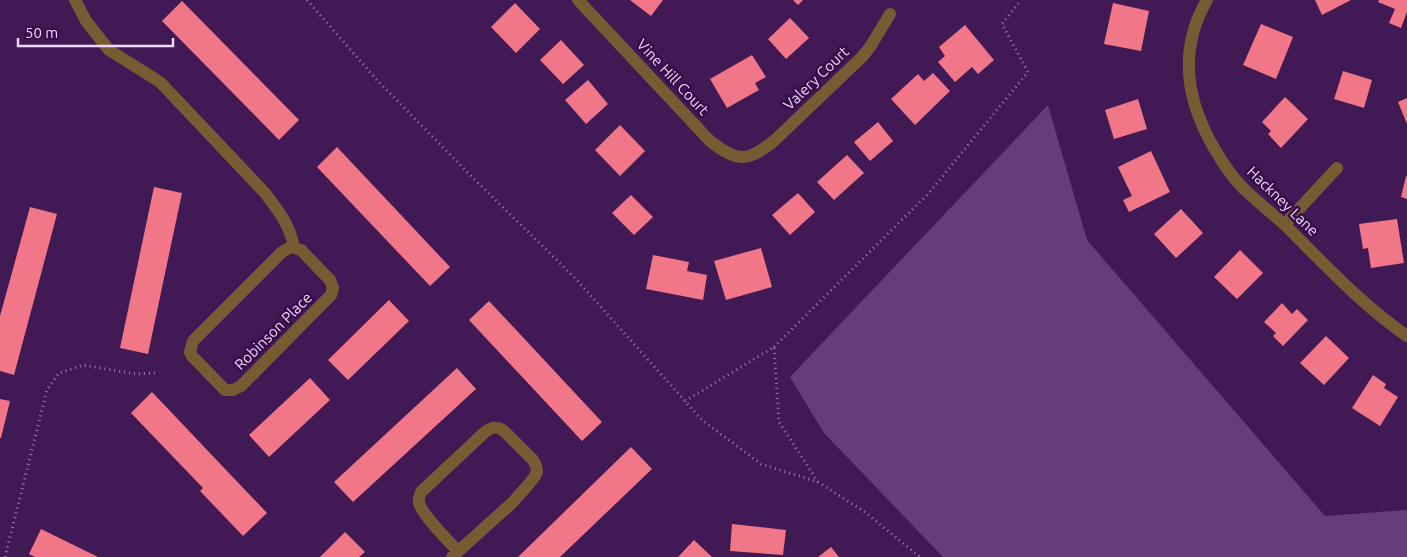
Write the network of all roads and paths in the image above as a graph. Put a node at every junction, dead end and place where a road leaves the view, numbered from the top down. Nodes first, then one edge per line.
1 (75, 0) edge
2 (307, 0) edge
3 (578, 0) edge
4 (1021, 0) edge
5 (1207, 0) edge
6 (890, 14) dead end
7 (754, 155) joint
8 (1337, 168) dead end
9 (1285, 224) junction
10 (294, 247) junction
11 (1407, 336) edge
12 (774, 347) junction
13 (156, 373) dead end
14 (685, 401) junction
15 (818, 482) junction
16 (455, 554) edge
17 (5, 557) edge
18 (920, 557) edge

1 - 10 street
2 - 14 path
3 - 7 street, Vine Hill Court
4 - 12 path
5 - 9 street, Hackney Lane
6 - 7 street, Valery Court
8 - 9 street
9 - 11 street, Hackney Lane
10 - 10 street, Robinson Place
12 - 14 path
12 - 15 path
13 - 17 path
14 - 15 path
15 - 18 path
16 - 16 street

